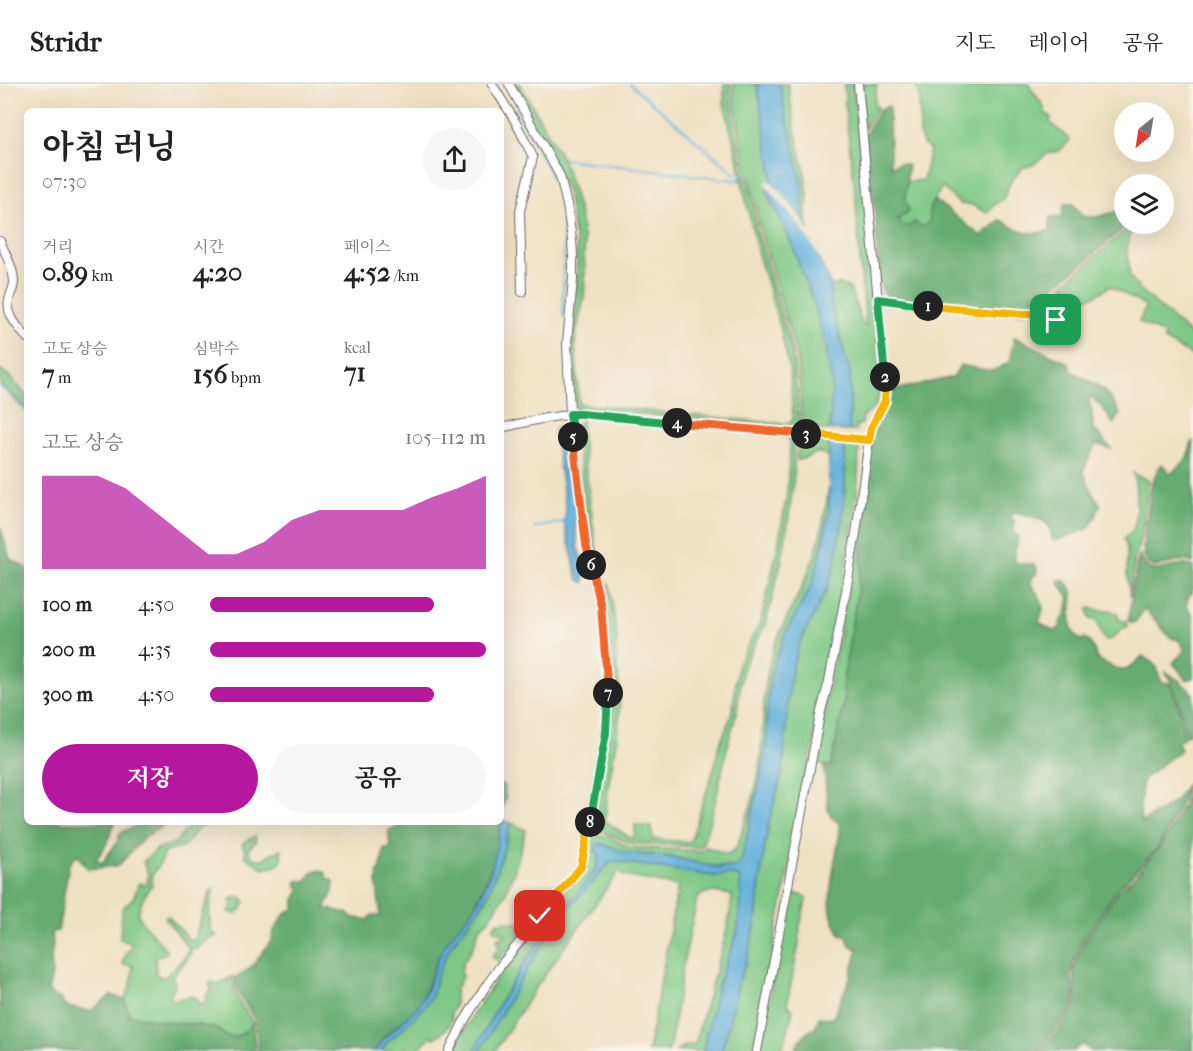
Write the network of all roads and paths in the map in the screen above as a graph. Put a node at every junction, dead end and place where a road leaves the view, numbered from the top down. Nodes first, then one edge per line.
1 (507, 84) edge
2 (858, 84) edge
3 (494, 87) edge
4 (0, 241) edge
5 (522, 292) dead end
6 (878, 299) junction
7 (1056, 320) dead end
8 (24, 334) edge
9 (570, 414) junction
10 (504, 427) edge
11 (869, 440) junction
12 (449, 1051) edge
13 (757, 1051) edge

1 - 3 street
1 - 9 street
2 - 6 street
3 - 5 street
4 - 8 street
6 - 7 street
6 - 11 street
9 - 10 street
9 - 11 street
9 - 12 street
11 - 13 street

